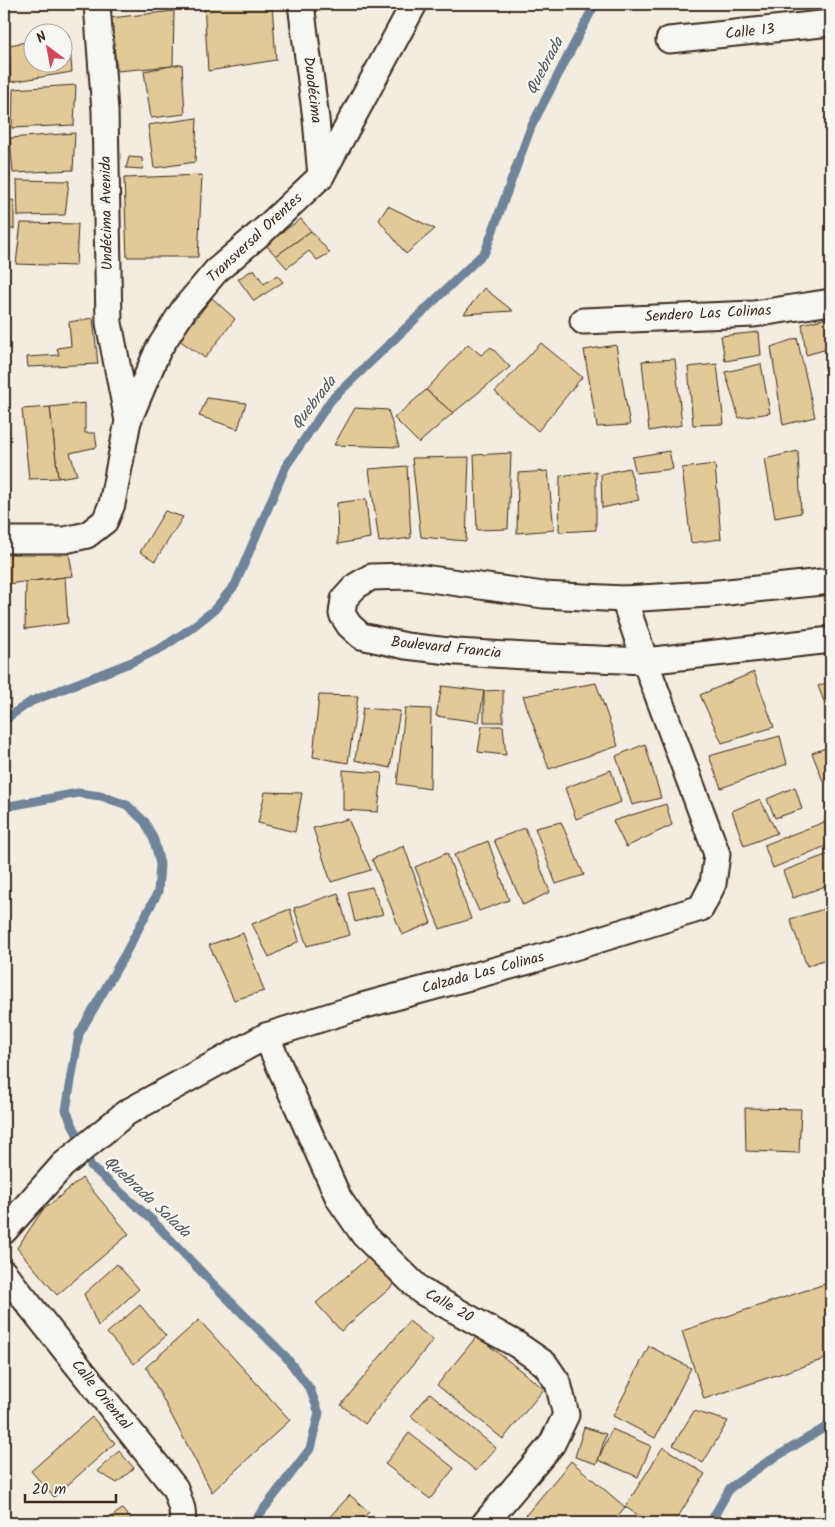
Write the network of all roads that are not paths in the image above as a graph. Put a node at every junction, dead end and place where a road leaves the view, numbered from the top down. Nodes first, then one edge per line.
1 (97, 4) edge
2 (301, 4) edge
3 (414, 4) edge
4 (831, 23) edge
5 (669, 40) dead end
6 (321, 176) junction
7 (831, 302) edge
8 (584, 321) dead end
9 (128, 421) junction
10 (4, 540) edge
11 (831, 581) edge
12 (624, 598) junction
13 (831, 640) edge
14 (645, 661) junction
15 (266, 1036) junction
16 (4, 1231) edge
17 (4, 1273) edge
18 (183, 1523) edge
19 (485, 1523) edge

1 - 9 street, Undécima Avenida
2 - 6 street, Duodécima
3 - 6 street, Transversal Orentes
4 - 5 street, Calle 13
6 - 9 street, Transversal Orentes
7 - 8 street, Sendero Las Colinas
9 - 10 street, Transversal Orentes
11 - 12 street, Boulevard Francia
12 - 14 street, Calzada Las Colinas
12 - 14 street, Boulevard Francia
13 - 14 street, Boulevard Francia
14 - 15 street, Calzada Las Colinas
15 - 16 street, Calzada Las Colinas
15 - 19 street, Calle 20
17 - 18 street, Calle Oriental

